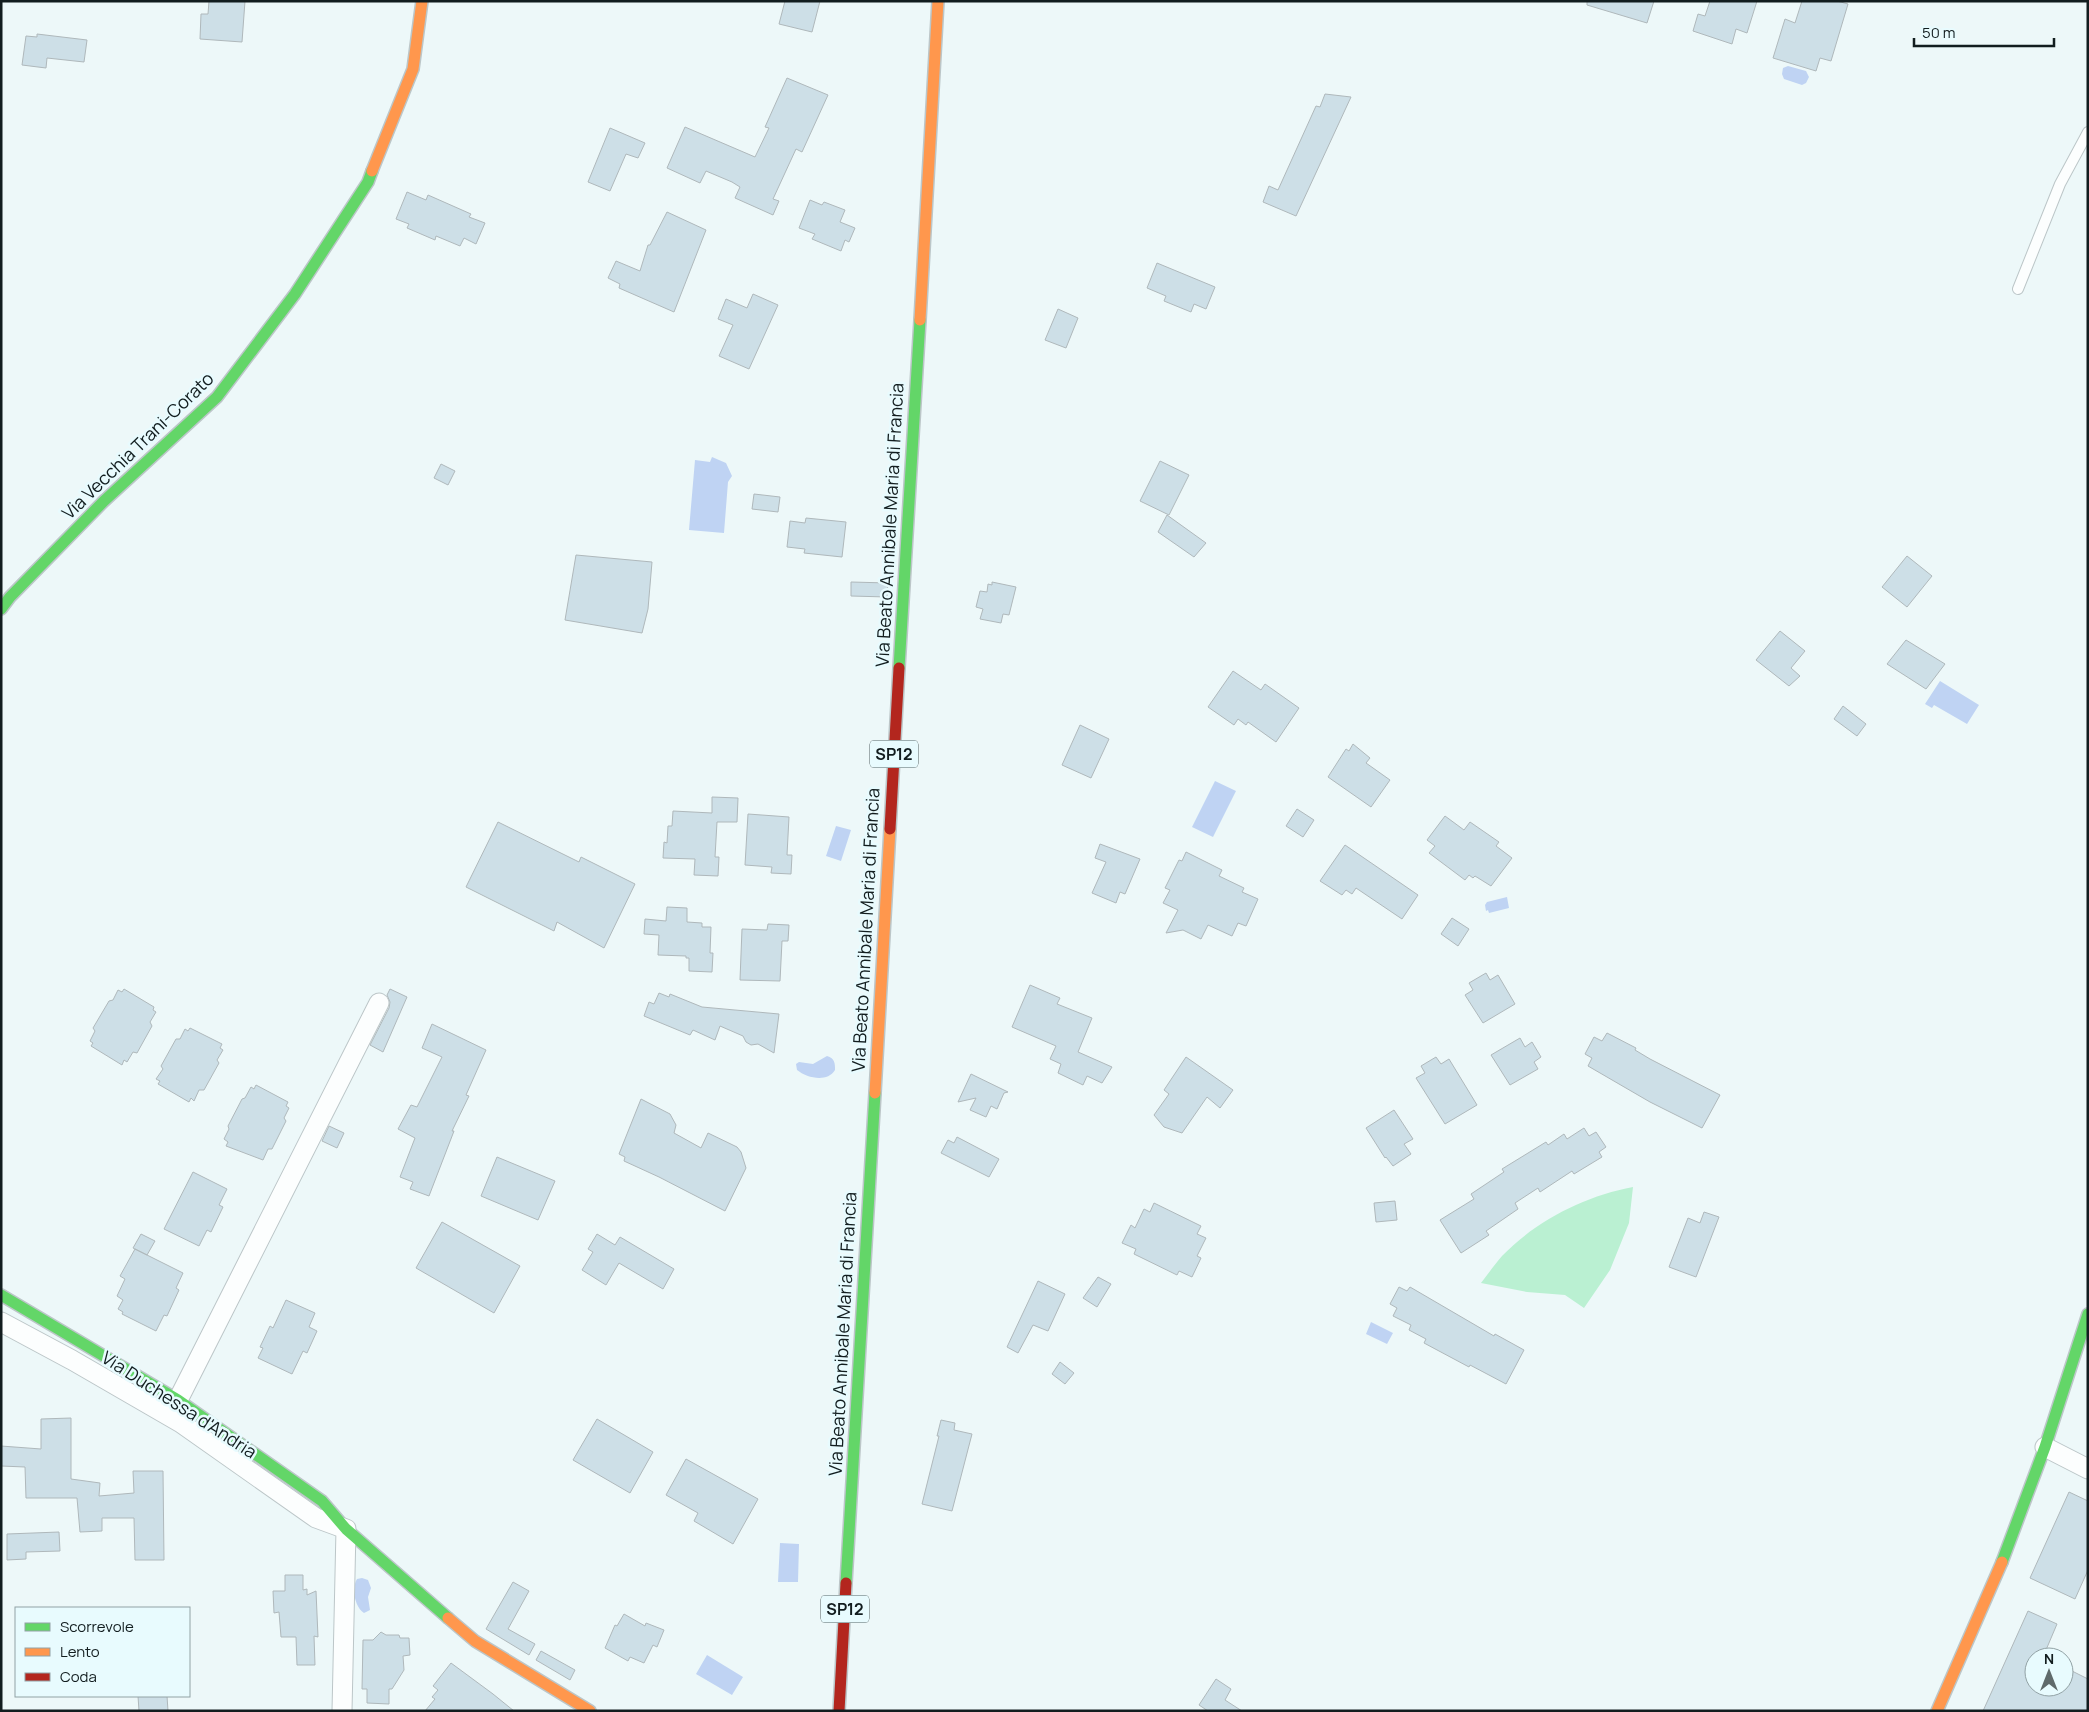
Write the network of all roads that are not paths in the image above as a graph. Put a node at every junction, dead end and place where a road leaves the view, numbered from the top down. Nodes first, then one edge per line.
1 (422, 1) edge
2 (938, 1) edge
3 (2088, 132) edge
4 (2018, 289) dead end
5 (1, 610) edge
6 (379, 1003) dead end
7 (1, 1295) edge
8 (2088, 1314) edge
9 (1, 1322) edge
10 (178, 1400) junction
11 (173, 1418) junction
12 (2044, 1447) junction
13 (2088, 1469) edge
14 (346, 1529) junction
15 (546, 1685) junction
16 (342, 1711) edge
17 (573, 1711) edge
18 (590, 1711) edge
19 (839, 1711) edge
20 (1937, 1711) edge

1 - 5 street, Via Vecchia Trani-Corato
2 - 19 street, Via Beato Annibale Maria di Francia / SP12
3 - 4 lane
6 - 10 street
7 - 10 street, Via Duchessa d'Andria
8 - 12 street
9 - 11 street, Via Duchessa d'Andria
10 - 11 street
10 - 14 street, Via Duchessa d'Andria
11 - 14 street, Via Duchessa d'Andria
12 - 13 street
12 - 20 street
14 - 15 street, Via Duchessa d'Andria
14 - 16 street
15 - 17 street, Via Duchessa d'Andria
15 - 18 street, Via Duchessa d'Andria

